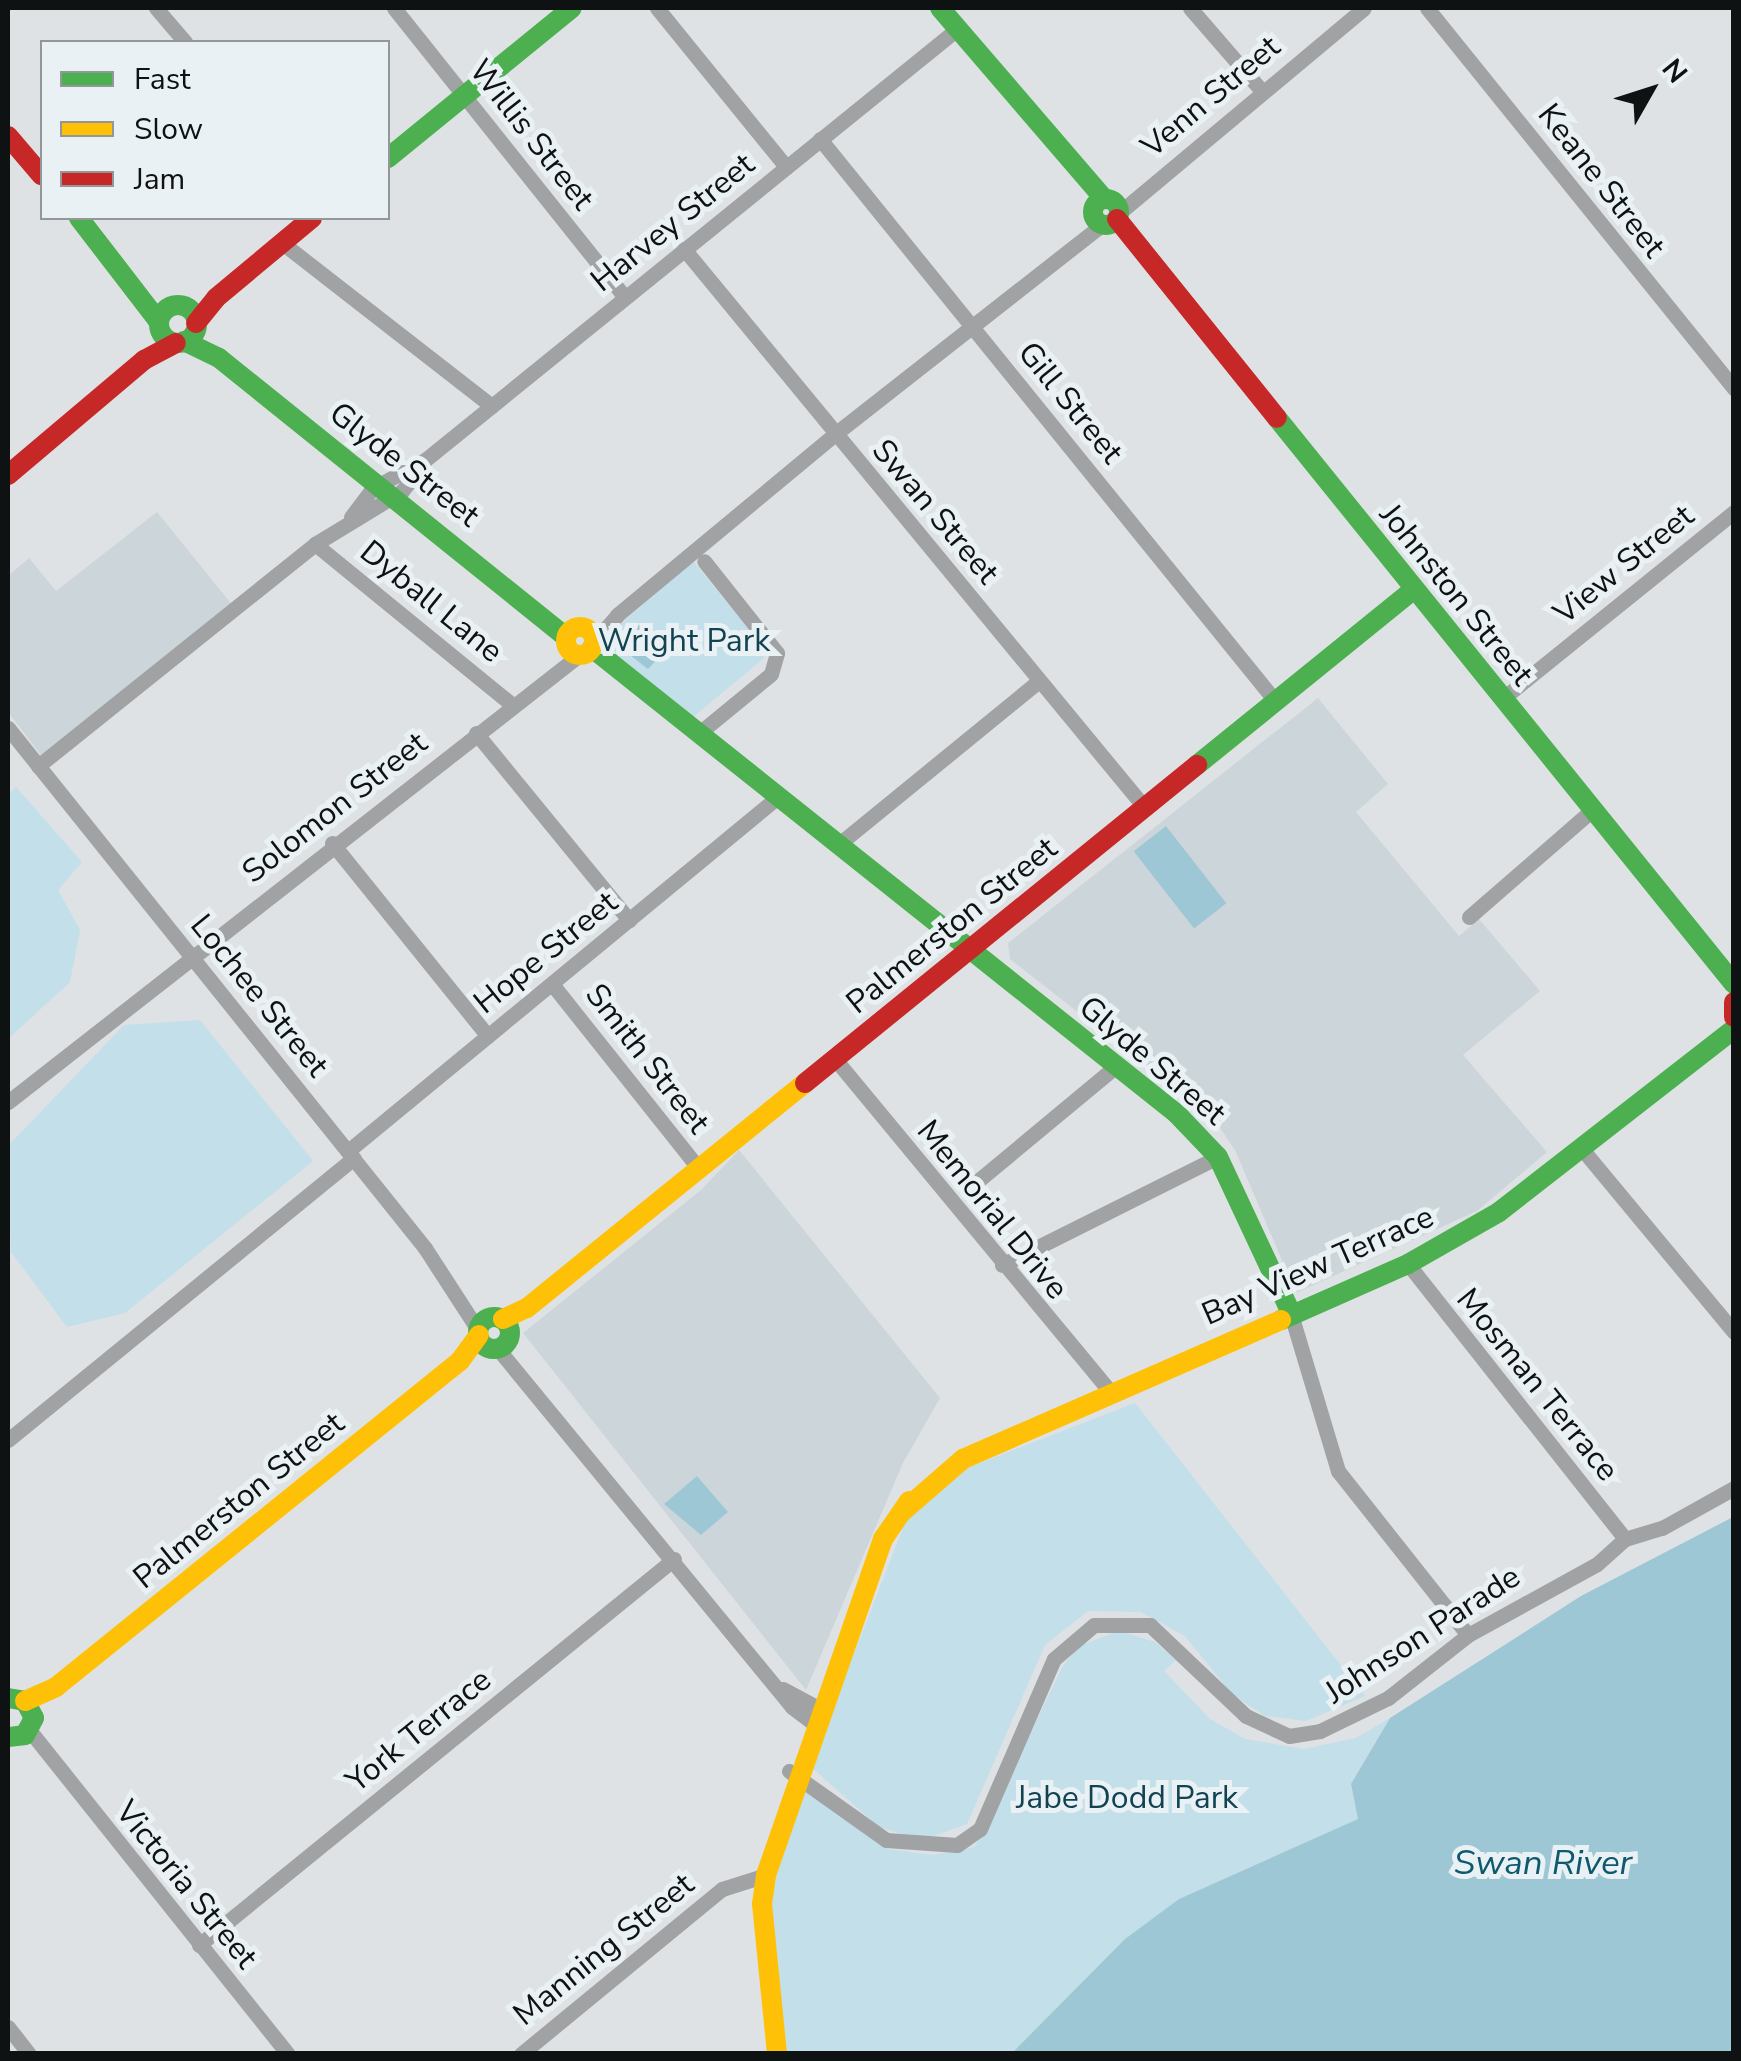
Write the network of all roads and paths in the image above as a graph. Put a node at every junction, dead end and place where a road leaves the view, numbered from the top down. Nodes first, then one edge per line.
1 (156, 8) edge
2 (394, 8) edge
3 (572, 8) edge
4 (657, 8) edge
5 (940, 8) edge
6 (1190, 8) edge
7 (1364, 8) edge
8 (1427, 8) edge
9 (957, 29) junction
10 (183, 40) edge
11 (1262, 90) junction
12 (466, 96) junction
13 (8, 136) edge
14 (820, 140) junction
15 (390, 156) edge
16 (786, 167) junction
17 (40, 174) edge
18 (1104, 216) junction
19 (81, 220) edge
20 (309, 220) edge
21 (281, 242) junction
22 (684, 249) junction
23 (625, 297) junction
24 (178, 326) junction
25 (971, 326) junction
26 (1734, 388) edge
27 (492, 406) junction
28 (835, 434) junction
29 (8, 474) edge
30 (387, 490) junction
31 (1734, 512) edge
32 (315, 544) junction
33 (704, 560) dead end
34 (1413, 590) junction
35 (581, 643) junction
36 (1039, 681) junction
37 (1502, 698) junction
38 (1276, 702) junction
39 (511, 704) junction
40 (8, 728) edge
41 (476, 734) junction
42 (698, 734) junction
43 (38, 766) junction
44 (780, 796) junction
45 (1146, 808) junction
46 (1591, 811) junction
47 (332, 843) junction
48 (839, 844) junction
49 (1470, 917) dead end
50 (630, 920) junction
51 (970, 949) junction
52 (193, 957) junction
53 (552, 984) junction
54 (1732, 1006) edge
55 (488, 1036) junction
56 (835, 1060) junction
57 (1115, 1067) junction
58 (8, 1102) edge
59 (1582, 1149) junction
60 (351, 1155) junction
61 (1218, 1157) junction
62 (699, 1169) junction
63 (974, 1184) dead end
64 (1408, 1264) junction
65 (1002, 1265) junction
66 (1290, 1310) junction
67 (1734, 1332) edge
68 (494, 1335) junction
69 (1110, 1392) junction
70 (8, 1440) edge
71 (1734, 1488) edge
72 (1625, 1540) junction
73 (674, 1559) junction
74 (1468, 1635) junction
75 (818, 1711) junction
76 (18, 1714) edge
77 (791, 1779) junction
78 (759, 1886) junction
79 (199, 1945) junction
80 (8, 2027) edge
81 (29, 2054) edge
82 (288, 2054) edge
83 (521, 2054) edge
84 (777, 2054) edge

1 - 10 street
2 - 12 street, Willis Street
3 - 12 street
4 - 16 street
5 - 9 street, Johnston Street
6 - 11 street
7 - 11 street, Venn Street
8 - 26 street, Keane Street
9 - 14 street, Harvey Street
9 - 18 street, Johnston Street
11 - 18 street, Venn Street
12 - 15 street
12 - 23 street, Willis Street
13 - 17 street
14 - 16 street, Harvey Street
14 - 25 street, Gill Street
16 - 22 street, Harvey Street
18 - 25 street, Solomon Street
18 - 34 street, Johnston Street
19 - 24 street
20 - 21 street
21 - 24 street
21 - 27 street
22 - 23 street, Harvey Street
22 - 28 street, Swan Street
23 - 27 street, Harvey Street
24 - 29 street
24 - 30 street, Glyde Street
25 - 28 street, Solomon Street
25 - 38 street, Gill Street
27 - 30 street, Harvey Street
28 - 35 street, Solomon Street
28 - 36 street, Swan Street
30 - 32 street, Harvey Street
30 - 35 street, Glyde Street
31 - 37 street, View Street
32 - 39 street, Dyball Lane
32 - 43 street, Harvey Street
33 - 42 street
34 - 37 street, Johnston Street
34 - 38 street, Palmerston Street
35 - 39 street, Solomon Street
35 - 42 street, Glyde Street
36 - 45 street, Swan Street
36 - 48 street
37 - 46 street, Johnston Street
38 - 45 street, Palmerston Street
39 - 41 street, Solomon Street
40 - 43 street, Lochee Street
41 - 47 street, Solomon Street
41 - 50 street
42 - 44 street, Glyde Street
43 - 52 street, Lochee Street
44 - 48 street, Glyde Street
44 - 50 street, Hope Street
45 - 51 street, Palmerston Street
46 - 49 street
46 - 54 street, Johnston Street
47 - 52 street, Solomon Street
47 - 55 street
48 - 51 street, Glyde Street
50 - 53 street, Hope Street
51 - 56 street, Palmerston Street
51 - 57 street, Glyde Street
52 - 58 street, Solomon Street
52 - 60 street, Lochee Street
53 - 55 street, Hope Street
53 - 62 street, Smith Street
54 - 59 street, Bay View Terrace
55 - 60 street, Hope Street
56 - 62 street, Palmerston Street
56 - 65 street, Memorial Drive
57 - 61 street, Glyde Street
57 - 63 street
59 - 64 street, Bay View Terrace
59 - 67 street
60 - 68 street, Lochee Street
60 - 70 street, Hope Street
61 - 65 street
61 - 66 street, Glyde Street
62 - 68 street, Palmerston Street
64 - 66 street, Bay View Terrace
64 - 72 street, Mosman Terrace
65 - 69 street, Memorial Drive
66 - 69 street, Bay View Terrace
66 - 74 street, Glyde Street
68 - 73 street, Lochee Street
68 - 76 street, Palmerston Street
69 - 75 street, Bay View Terrace
71 - 72 street, Johnson Parade
72 - 74 street, Johnson Parade
73 - 75 street, Lochee Street
73 - 79 street, York Terrace
74 - 77 street, Johnson Parade
75 - 77 street, Bay View Terrace
76 - 79 street, Victoria Street
77 - 78 street, Bay View Terrace
78 - 83 street, Manning Street
78 - 84 street, Bay View Terrace
79 - 82 street, Victoria Street
80 - 81 street

